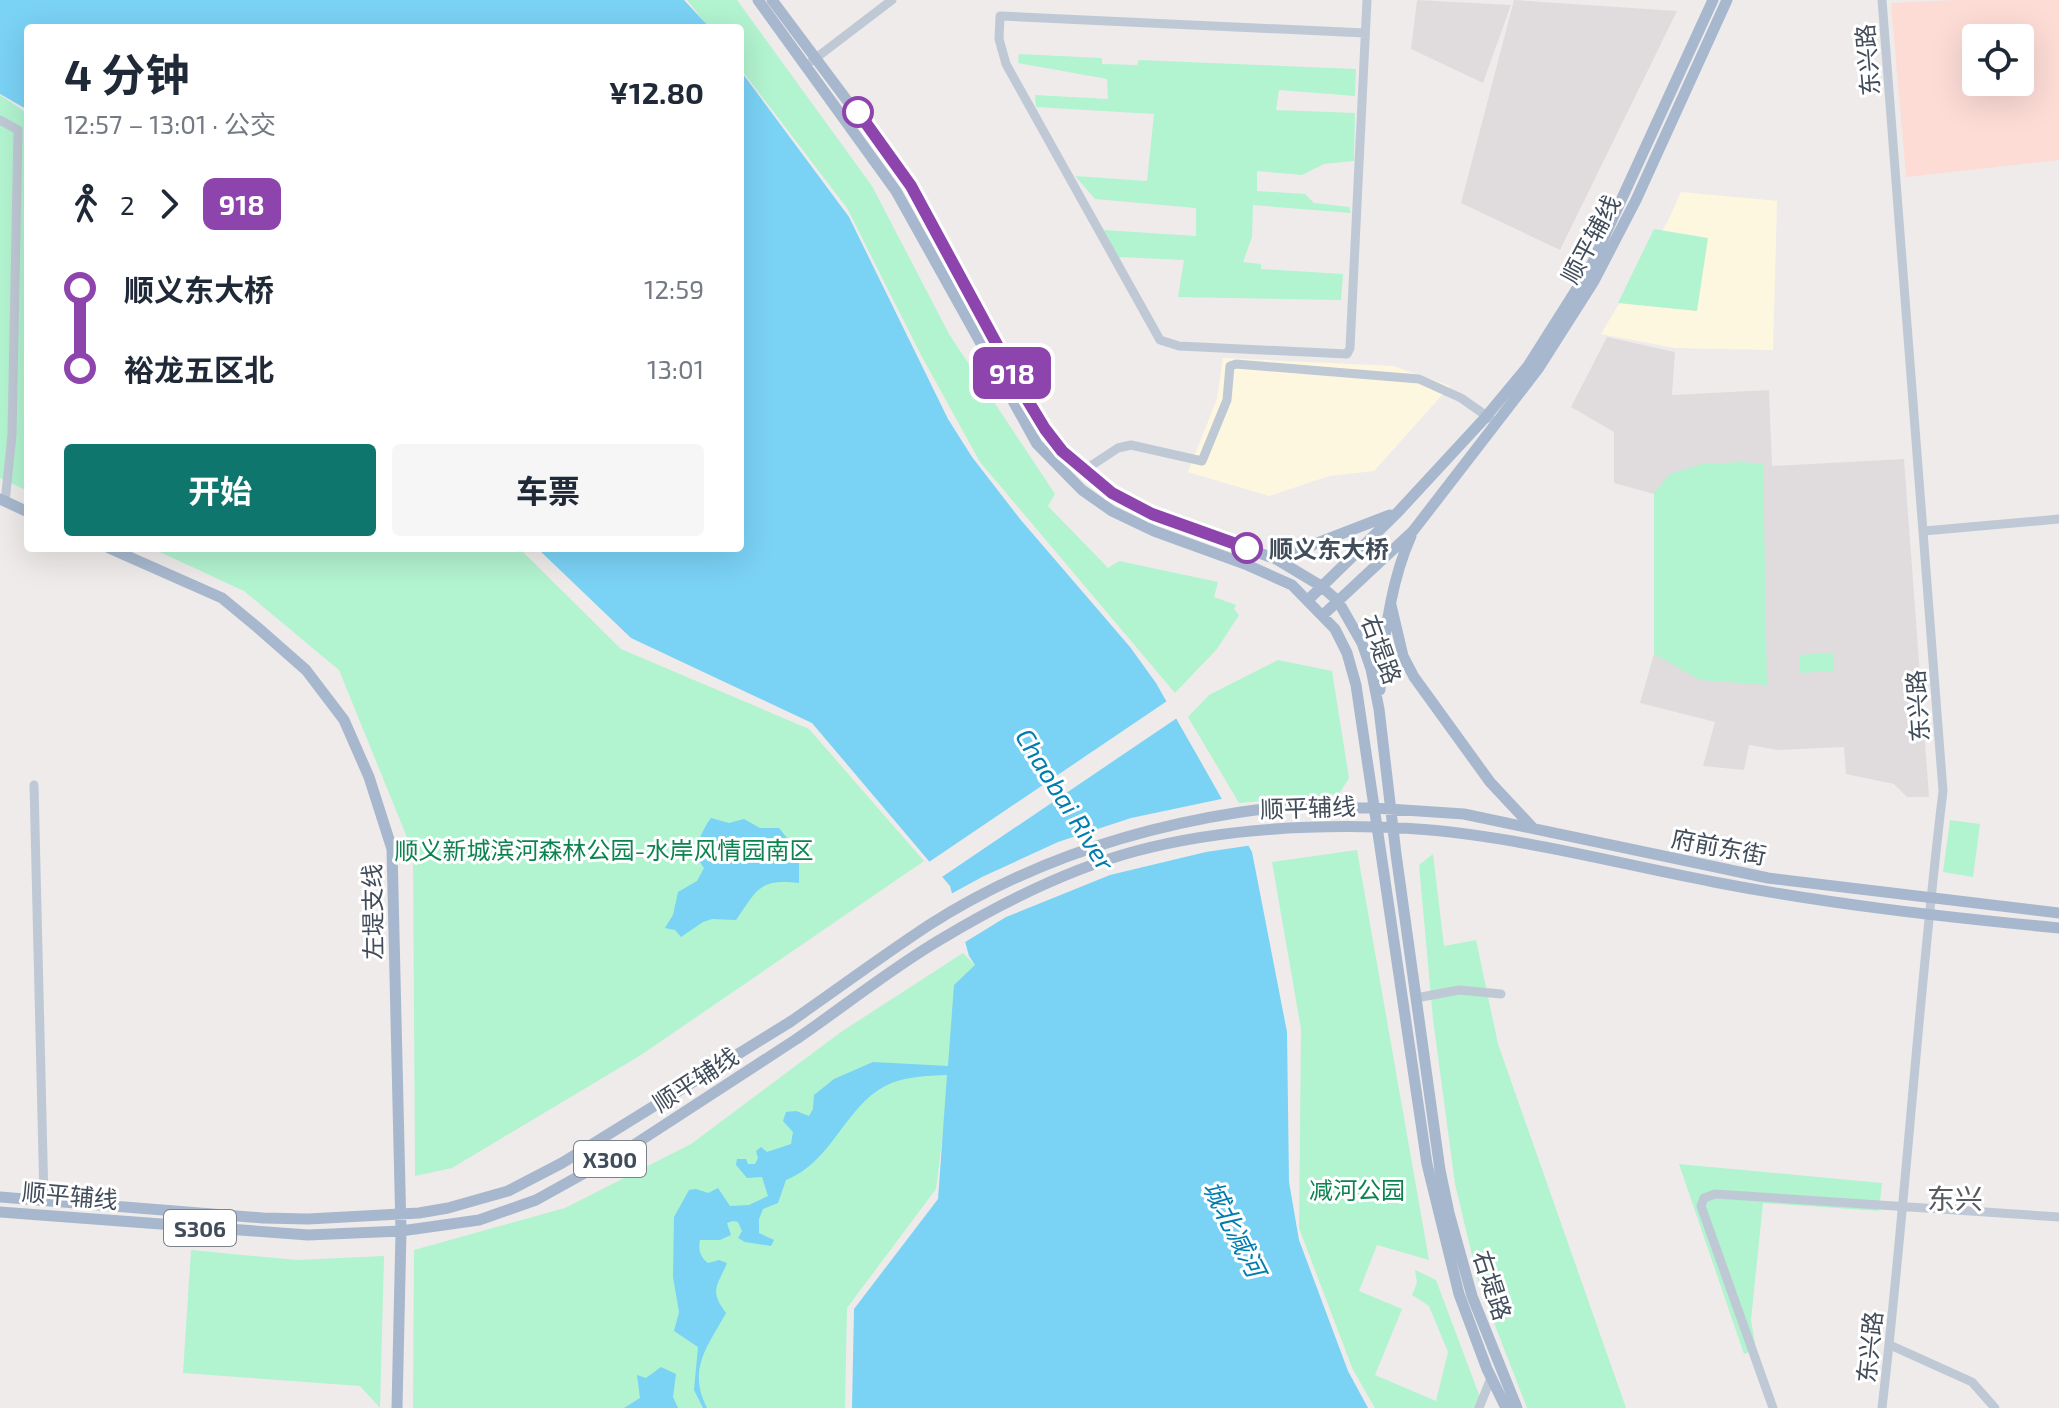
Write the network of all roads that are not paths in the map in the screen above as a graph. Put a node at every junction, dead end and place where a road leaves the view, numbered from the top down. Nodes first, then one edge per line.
1 (758, 0) edge
2 (772, 0) edge
3 (892, 0) edge
4 (1367, 0) edge
5 (1713, 0) edge
6 (1727, 0) edge
7 (1882, 0) edge
8 (1365, 33) junction
9 (811, 62) junction
10 (0, 120) edge
11 (1486, 416) junction
12 (1497, 423) junction
13 (1083, 471) junction
14 (2, 500) edge
15 (24, 510) edge
16 (1398, 512) junction
17 (2059, 519) edge
18 (1413, 531) junction
19 (1924, 531) junction
20 (118, 552) edge
21 (1276, 559) junction
22 (1321, 586) junction
23 (1308, 600) junction
24 (1338, 601) junction
25 (1391, 605) junction
26 (1323, 615) junction
27 (1379, 709) junction
28 (34, 785) dead end
29 (1374, 808) junction
30 (1392, 809) junction
31 (1377, 827) junction
32 (1393, 827) junction
33 (1534, 829) junction
34 (1930, 899) junction
35 (2059, 913) edge
36 (1928, 915) junction
37 (2059, 928) edge
38 (1501, 994) dead end
39 (1416, 998) junction
40 (0, 1197) edge
41 (44, 1200) junction
42 (1903, 1206) junction
43 (0, 1212) edge
44 (400, 1214) junction
45 (2059, 1217) edge
46 (401, 1231) junction
47 (1890, 1345) junction
48 (1491, 1378) junction
49 (397, 1408) edge
50 (1479, 1408) edge
51 (1506, 1408) edge
52 (1517, 1408) edge
53 (1773, 1408) edge
54 (1882, 1408) edge
55 (1995, 1408) edge

1 - 9 main road, 右堤路
2 - 9 main road, 右堤路
3 - 9 street
4 - 8 street
5 - 11 main road, 顺平辅线
6 - 12 main road, 顺平辅线
7 - 19 street, 东兴路
8 - 8 street
9 - 13 main road, 右堤路
9 - 23 main road, 右堤路
10 - 14 street
11 - 12 street
11 - 13 street
11 - 16 main road, 顺平辅线
12 - 18 main road, 顺平辅线
13 - 21 main road, 右堤路
14 - 15 main road
16 - 21 main road
16 - 22 main road, 顺平辅线
17 - 19 street
18 - 24 main road, 顺平辅线
18 - 25 main road
19 - 34 street, 东兴路
20 - 44 main road, 左堤支线
21 - 22 main road, 右堤路
22 - 23 main road, 顺平辅线
22 - 24 main road, 右堤路
23 - 26 main road, 右堤路
24 - 26 main road, 顺平辅线
24 - 27 main road, 右堤路
25 - 27 main road
25 - 33 main road
26 - 29 main road, 右堤路
27 - 30 main road, 右堤路
28 - 41 street
29 - 30 main road, 府前东街
29 - 31 main road, 右堤路
29 - 44 main road, 顺平辅线 / X300, bridge
30 - 32 main road, 右堤路
30 - 33 main road, 府前东街
31 - 32 main road, 府前东街
31 - 46 main road, 顺平辅线 / X300, bridge
31 - 48 main road, 右堤路
32 - 36 main road, 府前东街
32 - 39 main road, 右堤路
33 - 34 main road, 府前东街
34 - 35 main road, 府前东街
34 - 36 street, 东兴路
36 - 37 main road, 府前东街
36 - 42 street, 东兴路
38 - 39 street
39 - 52 main road, 右堤路
40 - 41 main road, 顺平辅线 / S306
41 - 44 main road, 顺平辅线 / S306
42 - 45 street
42 - 47 street, 东兴路
42 - 53 street
43 - 46 main road, 顺平辅线 / S306
44 - 46 main road, 左堤支线
46 - 49 main road, 左堤支线
47 - 54 street, 东兴路
47 - 55 street
48 - 50 street
48 - 51 main road, 右堤路

